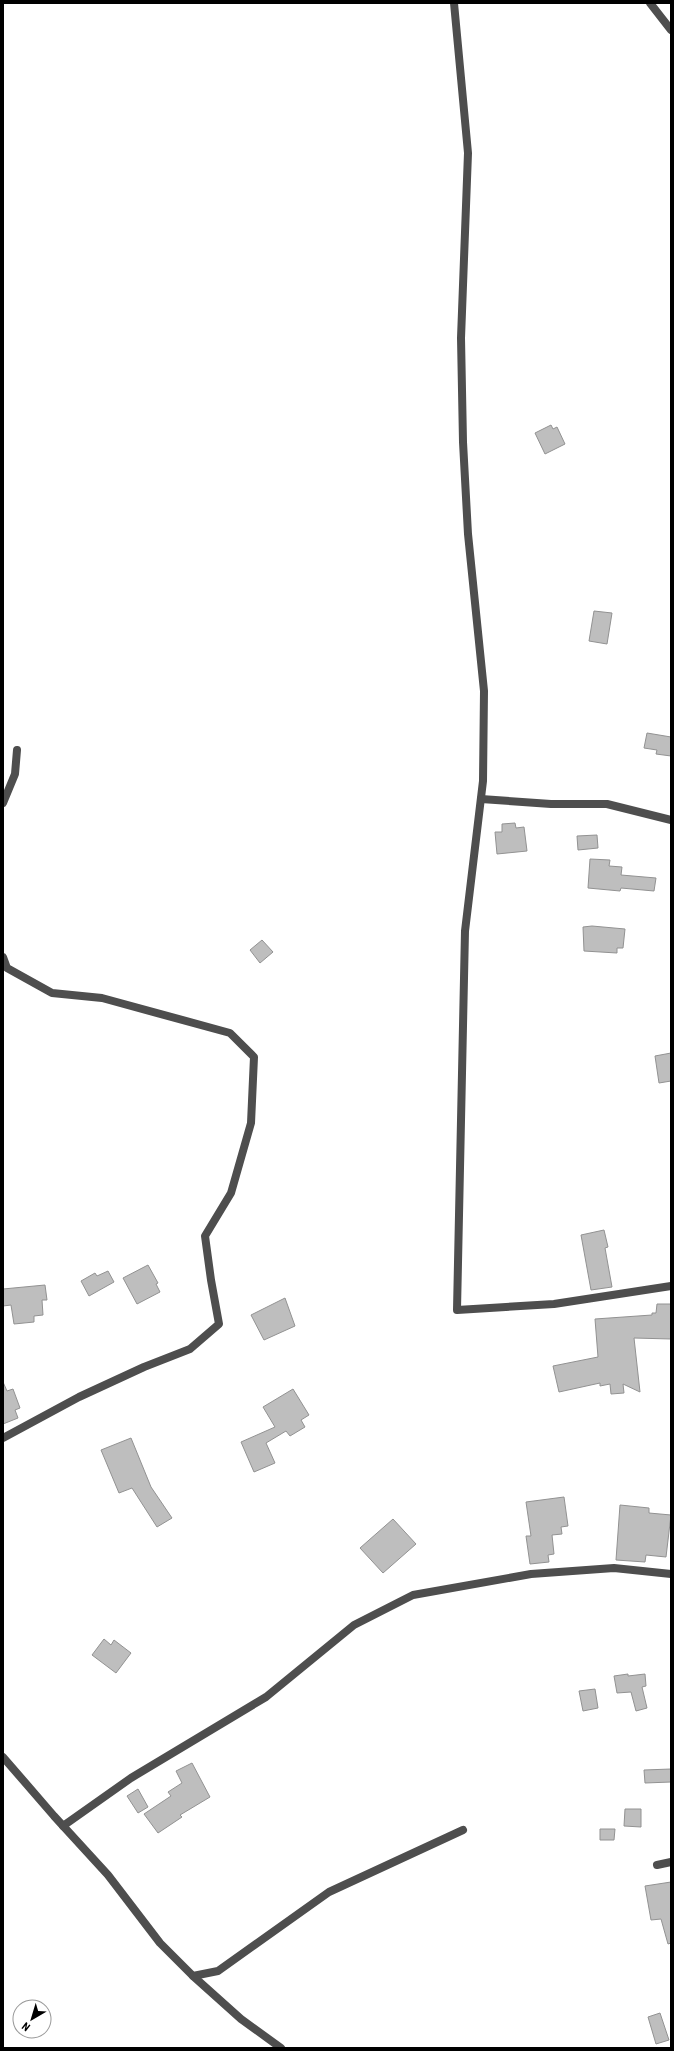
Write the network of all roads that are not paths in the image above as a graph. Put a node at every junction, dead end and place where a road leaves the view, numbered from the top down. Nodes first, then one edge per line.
1 (454, 3) edge
2 (650, 3) edge
3 (671, 30) edge
4 (17, 750) dead end
5 (481, 799) junction
6 (3, 803) edge
7 (671, 820) edge
8 (3, 958) edge
9 (671, 1286) edge
10 (3, 1438) edge
11 (671, 1574) edge
12 (3, 1757) edge
13 (63, 1826) junction
14 (463, 1830) dead end
15 (671, 1862) edge
16 (658, 1865) dead end
17 (193, 1976) junction
18 (281, 2048) edge

1 - 5 street
2 - 3 street
4 - 6 street
5 - 7 street
5 - 9 street
8 - 10 street
11 - 13 street
12 - 13 street
13 - 17 street
14 - 17 street
15 - 16 street
17 - 18 street

